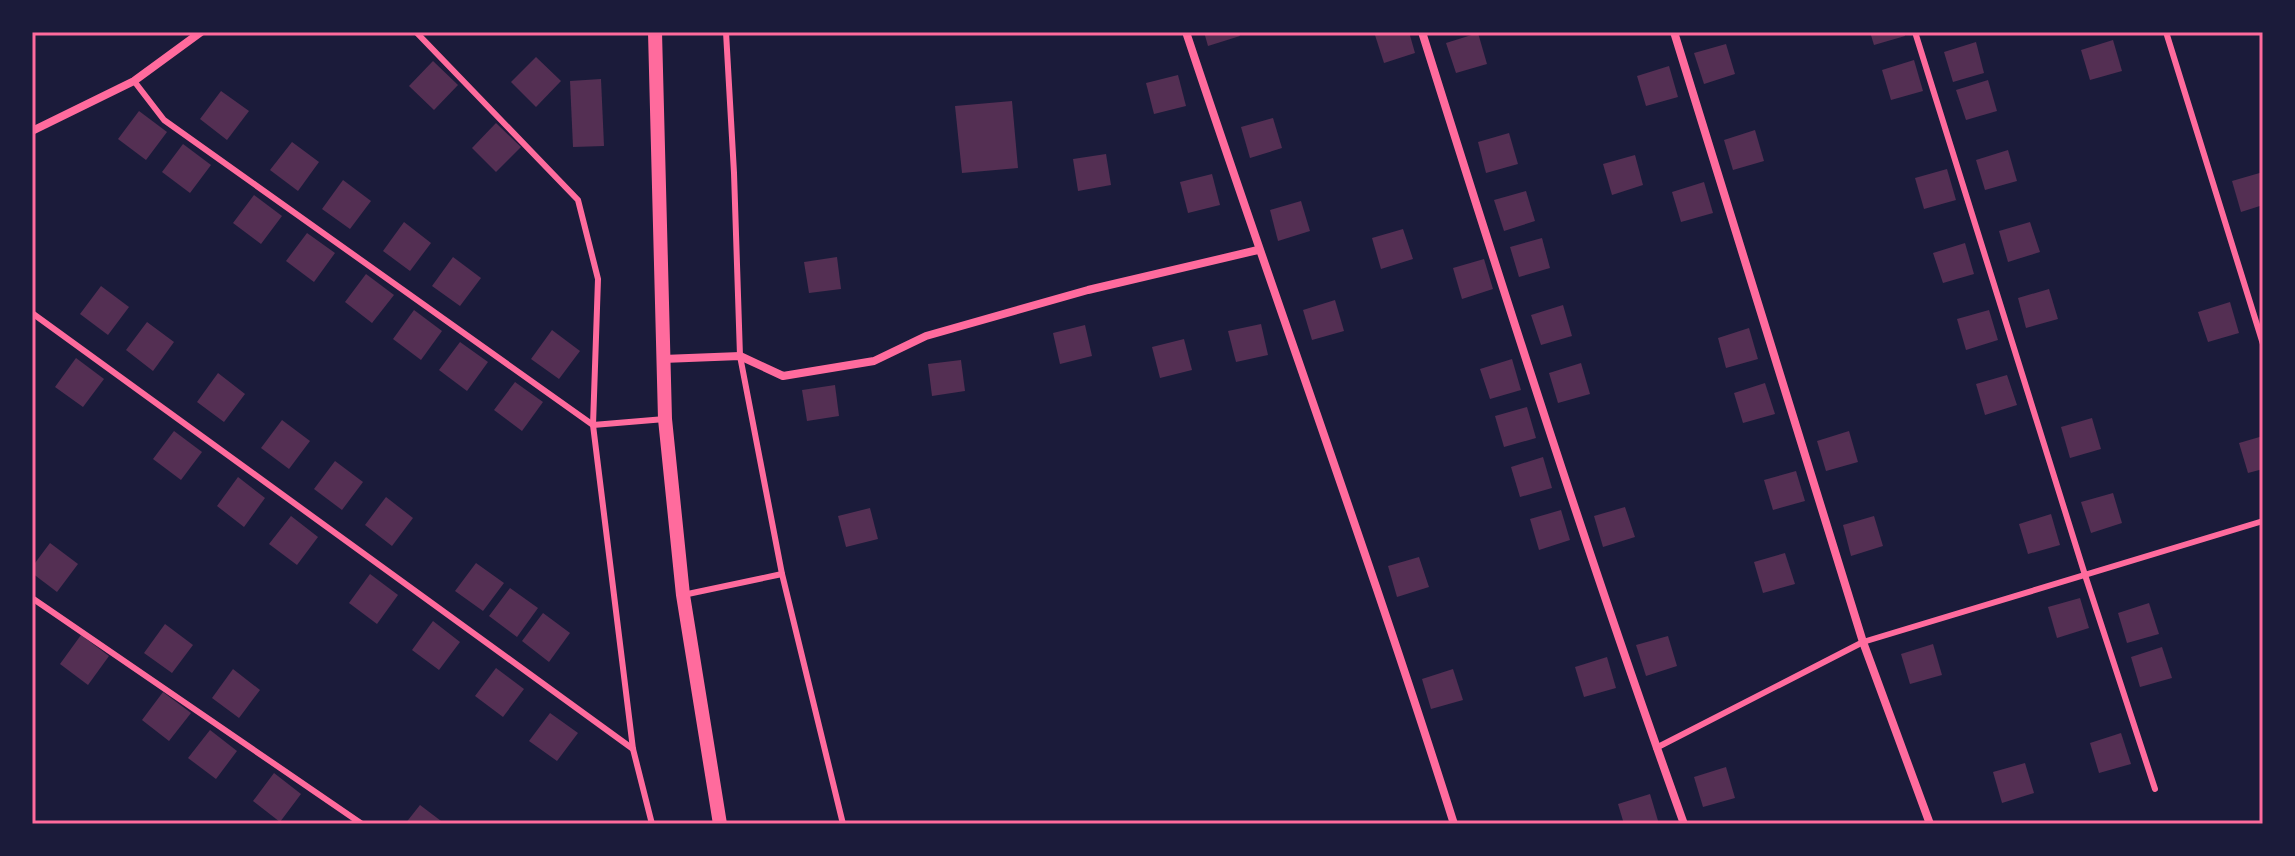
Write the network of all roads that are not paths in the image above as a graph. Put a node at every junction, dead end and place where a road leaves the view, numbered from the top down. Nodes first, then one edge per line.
1 (201, 32) edge
2 (416, 32) edge
3 (655, 32) edge
4 (726, 32) edge
5 (1186, 32) edge
6 (1422, 32) edge
7 (1674, 32) edge
8 (1915, 32) edge
9 (2166, 32) edge
10 (134, 81) junction
11 (32, 131) edge
12 (1258, 250) junction
13 (32, 313) edge
14 (2263, 344) edge
15 (740, 356) junction
16 (663, 359) junction
17 (665, 419) junction
18 (593, 425) junction
19 (2263, 521) edge
20 (782, 574) junction
21 (2085, 575) junction
22 (683, 595) junction
23 (32, 598) edge
24 (1863, 642) junction
25 (1656, 748) junction
26 (633, 749) junction
27 (2155, 789) dead end
28 (362, 824) edge
29 (652, 824) edge
30 (720, 824) edge
31 (843, 824) edge
32 (1454, 824) edge
33 (1684, 824) edge
34 (1930, 824) edge

1 - 10 street
2 - 18 lane
3 - 16 street
4 - 15 lane
5 - 12 street
6 - 25 street
7 - 24 street
8 - 21 lane
9 - 14 lane
10 - 11 street
10 - 18 lane
12 - 15 street
12 - 32 street
13 - 26 lane
15 - 16 street
15 - 20 lane
16 - 17 street
17 - 18 lane
17 - 22 street
18 - 26 lane
19 - 21 lane
20 - 22 lane
20 - 31 lane
21 - 24 lane
21 - 27 lane
22 - 30 street
23 - 28 lane
24 - 25 lane
24 - 34 street
25 - 33 street
26 - 29 lane

